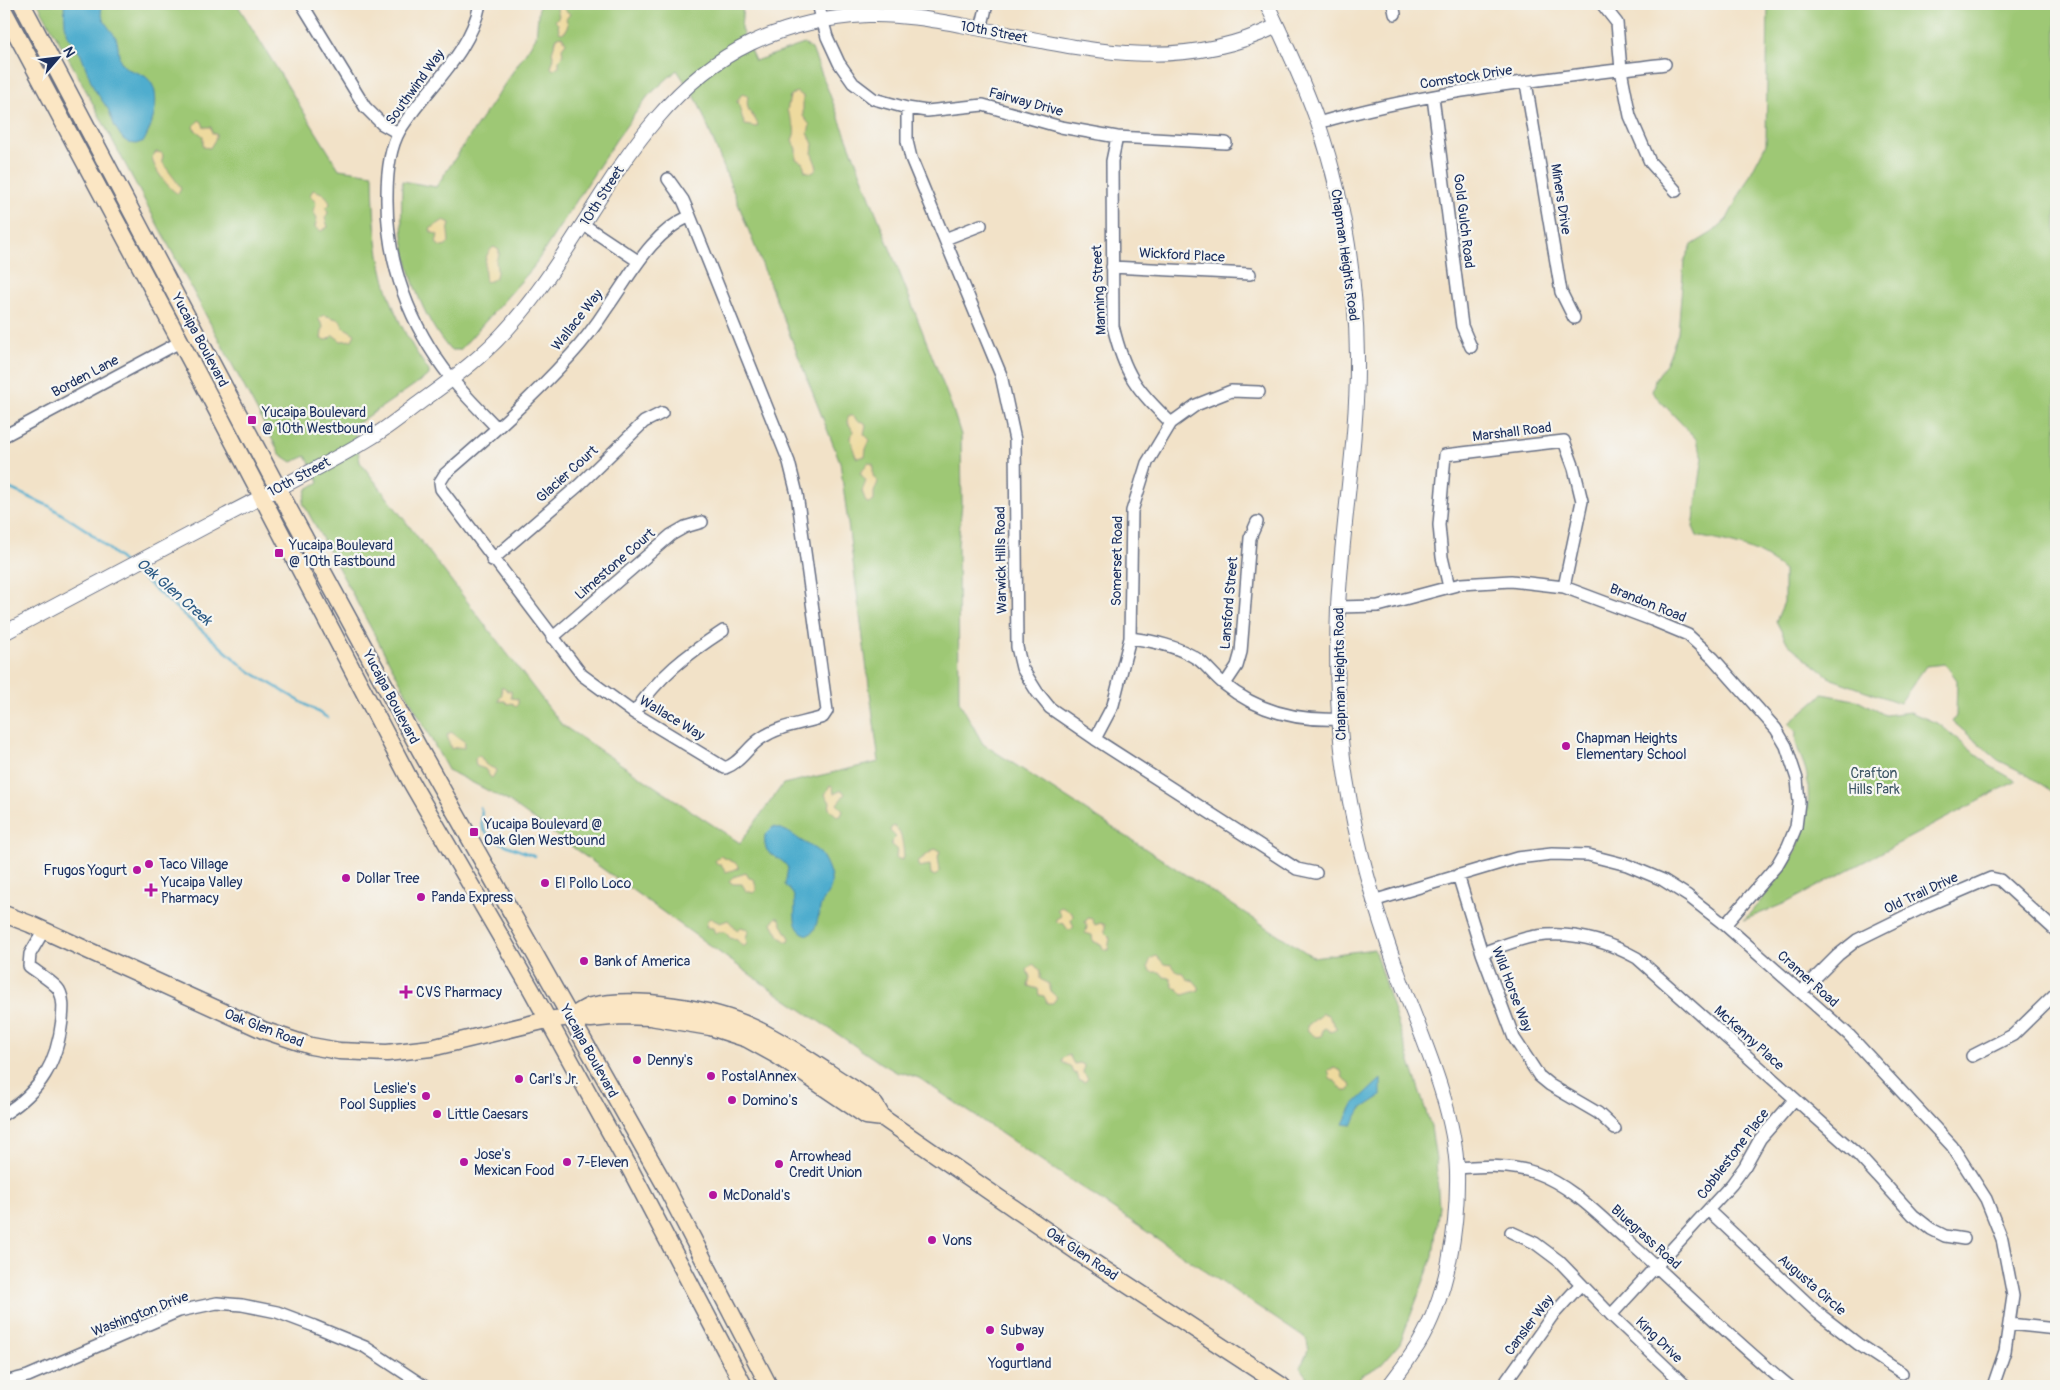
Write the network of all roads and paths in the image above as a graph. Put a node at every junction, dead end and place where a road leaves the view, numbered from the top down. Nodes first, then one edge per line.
1 (22, 4) edge
2 (302, 4) edge
3 (480, 4) edge
4 (818, 4) edge
5 (987, 4) edge
6 (1267, 4) edge
7 (1602, 4) edge
8 (4, 11) edge
9 (821, 20) junction
10 (1277, 26) junction
11 (981, 29) junction
12 (1665, 64) dead end
13 (1622, 70) junction
14 (1526, 83) junction
15 (1433, 97) junction
16 (907, 108) junction
17 (1318, 123) junction
18 (398, 133) junction
19 (1116, 137) junction
20 (1226, 143) dead end
21 (668, 179) dead end
22 (1676, 191) dead end
23 (690, 216) junction
24 (584, 225) junction
25 (981, 225) dead end
26 (945, 240) junction
27 (638, 261) junction
28 (1112, 267) junction
29 (1250, 274) dead end
30 (1574, 318) dead end
31 (180, 342) junction
32 (1471, 347) dead end
33 (452, 379) junction
34 (1259, 392) dead end
35 (662, 413) dead end
36 (1171, 423) junction
37 (497, 428) junction
38 (4, 436) edge
39 (278, 488) junction
40 (262, 497) junction
41 (702, 522) dead end
42 (1257, 522) dead end
43 (492, 560) junction
44 (1448, 587) junction
45 (1564, 587) junction
46 (1338, 607) junction
47 (723, 631) dead end
48 (4, 633) edge
49 (552, 638) junction
50 (1130, 638) junction
51 (1224, 684) junction
52 (634, 713) junction
53 (1339, 718) junction
54 (1094, 739) junction
55 (1316, 873) dead end
56 (1458, 875) junction
57 (1373, 901) junction
58 (4, 914) edge
59 (1725, 925) junction
60 (44, 930) junction
61 (2056, 931) edge
62 (1482, 953) junction
63 (1801, 992) junction
64 (2056, 993) edge
65 (571, 1017) junction
66 (547, 1020) junction
67 (1972, 1056) dead end
68 (1795, 1099) junction
69 (4, 1114) edge
70 (1615, 1129) dead end
71 (1457, 1168) junction
72 (1709, 1212) junction
73 (1511, 1232) dead end
74 (1964, 1239) dead end
75 (1656, 1266) junction
76 (1581, 1284) junction
77 (1611, 1315) junction
78 (2009, 1324) junction
79 (2056, 1328) edge
80 (1902, 1372) dead end
81 (4, 1382) edge
82 (424, 1386) edge
83 (744, 1386) edge
84 (769, 1386) edge
85 (1282, 1386) edge
86 (1389, 1386) edge
87 (1505, 1386) edge
88 (1686, 1386) edge
89 (1789, 1386) edge
90 (1993, 1386) edge

1 - 39 main road, Yucaipa Boulevard
2 - 18 street
3 - 18 street, Southwind Way
4 - 9 street, Fairway Drive
5 - 11 street
6 - 10 street, Chapman Heights Road
7 - 13 street
8 - 31 main road, Yucaipa Boulevard
9 - 11 street, 10th Street
9 - 16 street, Fairway Drive
9 - 24 street, 10th Street
10 - 11 street, 10th Street
10 - 17 street, Chapman Heights Road
12 - 13 street, Comstock Drive
13 - 14 street, Comstock Drive
13 - 22 street
14 - 15 street, Comstock Drive
14 - 30 street, Miners Drive
15 - 17 street, Comstock Drive
15 - 32 street, Gold Gulch Road
16 - 19 street, Fairway Drive
16 - 26 street, Warwick Hills Road
17 - 46 street, Chapman Heights Road
18 - 33 street, Southwind Way
19 - 20 street, Fairway Drive
19 - 28 street, Manning Street
21 - 23 street, Wallace Way
23 - 27 street, Wallace Way
23 - 52 street, Wallace Way
24 - 27 street
24 - 33 street, 10th Street
25 - 26 street
26 - 54 street, Warwick Hills Road
27 - 37 street, Wallace Way
28 - 29 street, Wickford Place
28 - 36 street, Manning Street
31 - 38 street, Borden Lane
31 - 40 main road, Yucaipa Boulevard
33 - 37 street, Southwind Way
33 - 39 street, 10th Street
34 - 36 street, Somerset Road
35 - 43 street, Glacier Court
36 - 50 street, Somerset Road
37 - 43 street, Wallace Way
39 - 40 street, 10th Street
39 - 65 main road, Yucaipa Boulevard
40 - 48 street, 10th Street
40 - 66 main road, Yucaipa Boulevard
41 - 49 street, Limestone Court
42 - 51 street, Lansford Street
43 - 49 street, Wallace Way
44 - 45 street, Brandon Road
44 - 45 street, Marshall Road
44 - 46 street, Brandon Road
45 - 59 street, Brandon Road
46 - 53 street, Chapman Heights Road
47 - 52 street
49 - 52 street, Wallace Way
50 - 51 street
50 - 54 street, Somerset Road
51 - 53 street
53 - 57 street, Chapman Heights Road
54 - 55 street, Warwick Hills Road
56 - 57 street, Cramer Road
56 - 59 street, Cramer Road
56 - 62 street, Wild Horse Way
57 - 71 street, Chapman Heights Road
58 - 60 main road, Oak Glen Road
59 - 63 street, Cramer Road
60 - 66 main road, Oak Glen Road
60 - 69 street
61 - 63 street, Old Trail Drive
62 - 68 street, McKenny Place
62 - 70 street, Wild Horse Way
63 - 78 street, Cramer Road
64 - 67 street
65 - 66 main road, Oak Glen Road
65 - 84 main road, Yucaipa Boulevard
65 - 85 main road, Oak Glen Road
66 - 83 main road, Yucaipa Boulevard
68 - 72 street, Cobblestone Place
68 - 74 street, McKenny Place
71 - 75 street, Bluegrass Road
71 - 86 street, Chapman Heights Road
72 - 75 street, Cobblestone Place
72 - 80 street, Augusta Circle
73 - 76 street, King Drive
75 - 77 street, Cobblestone Place
75 - 89 street, Bluegrass Road
76 - 77 street, King Drive
76 - 87 street, Cansler Way
77 - 88 street, King Drive
78 - 79 street
78 - 90 street, Cramer Road
81 - 82 street, Washington Drive

